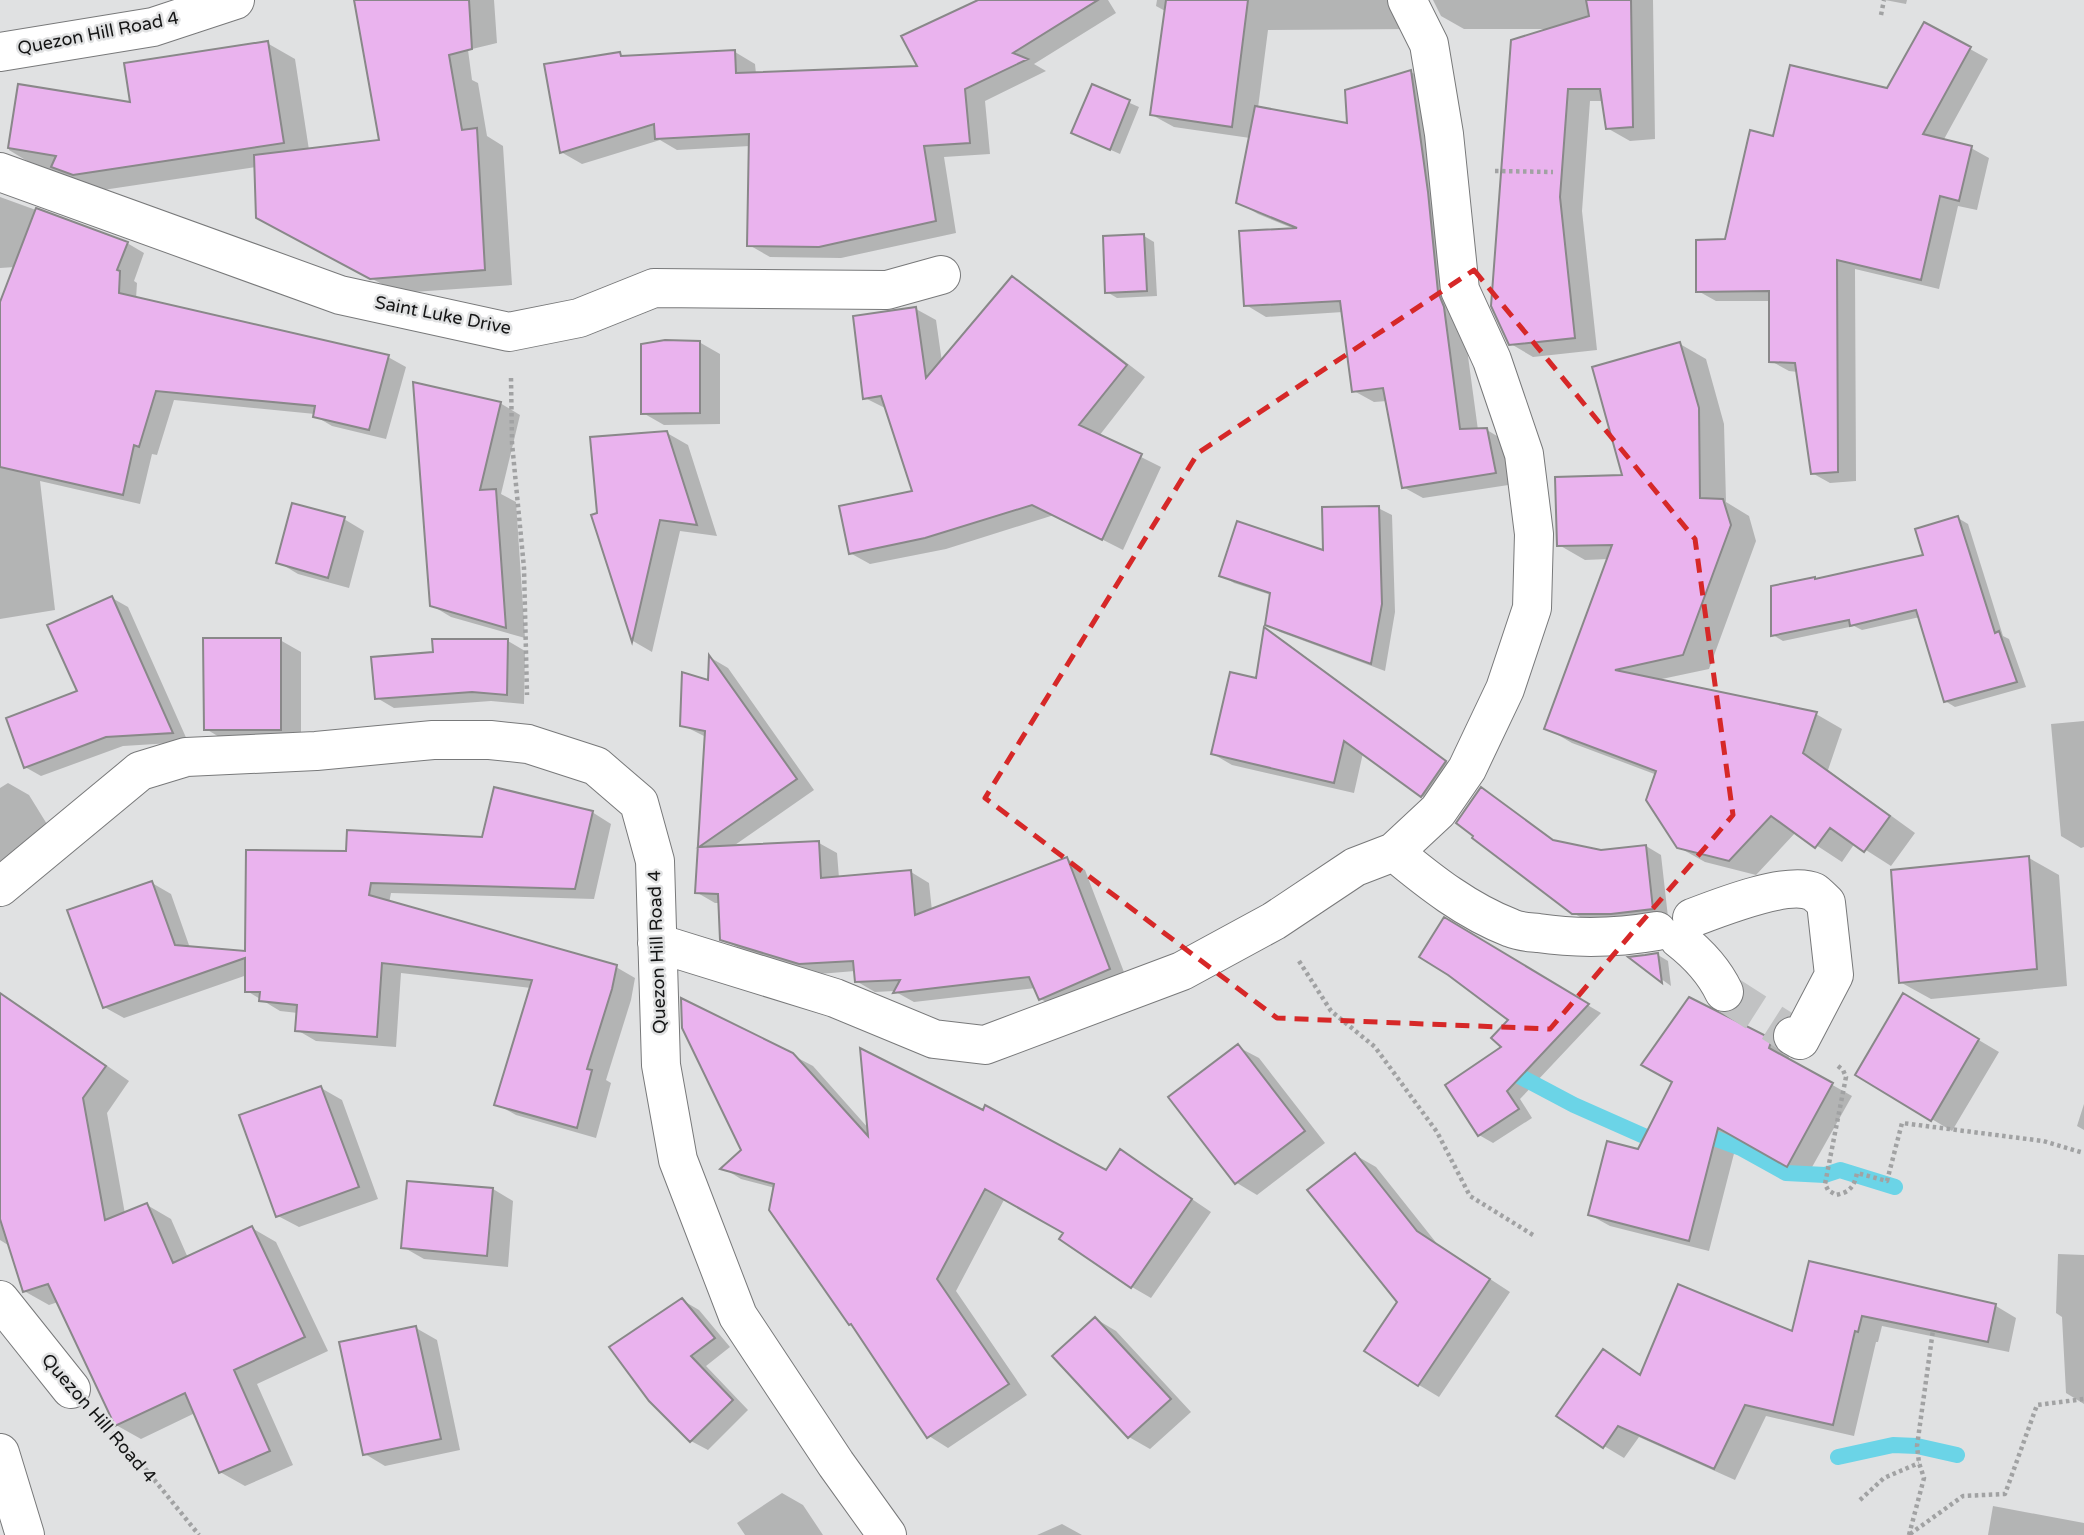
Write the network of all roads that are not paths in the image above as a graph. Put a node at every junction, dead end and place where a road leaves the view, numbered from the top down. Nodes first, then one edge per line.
1 (235, 0) edge
2 (1407, 0) edge
3 (0, 52) edge
4 (0, 172) edge
5 (941, 275) dead end
6 (1394, 852) junction
7 (0, 887) edge
8 (1676, 929) junction
9 (657, 943) junction
10 (1724, 992) tunnel mouth
11 (1793, 1036) dead end
12 (0, 1300) edge
13 (71, 1389) road end
14 (0, 1453) edge
15 (26, 1535) edge
16 (887, 1535) edge

1 - 3 street, Quezon Hill Road 4
2 - 6 street
4 - 5 street, Saint Luke Drive
6 - 8 street
6 - 9 street
7 - 9 street, Quezon Hill Road 4
8 - 10 street
8 - 11 street
9 - 16 street, Quezon Hill Road 4
12 - 13 street, Quezon Hill Road 4
14 - 15 street

